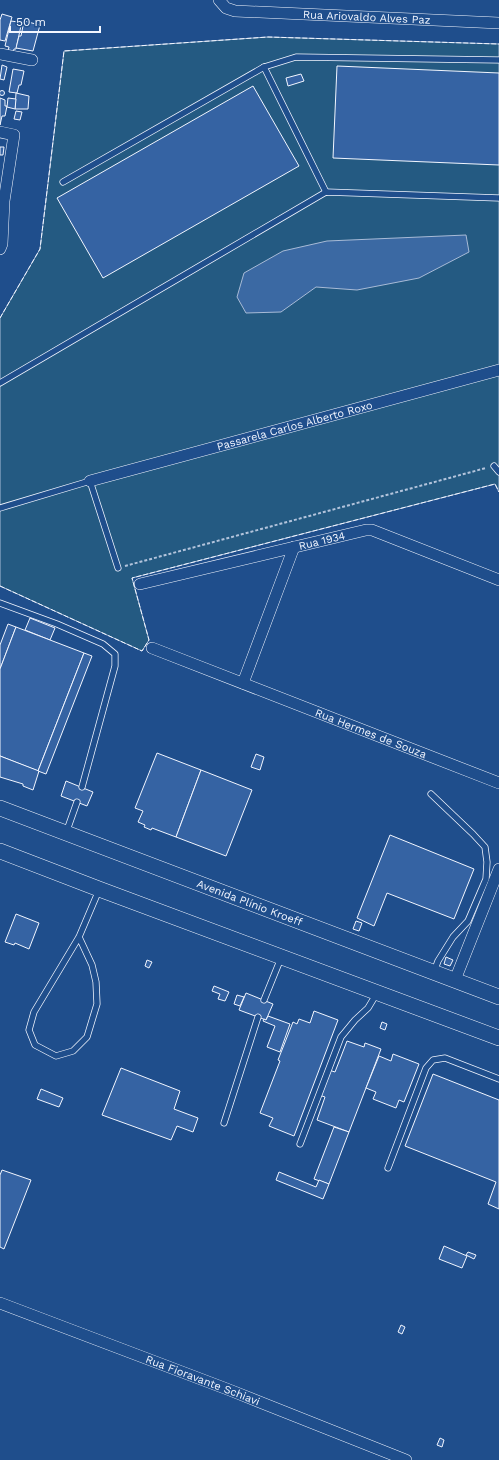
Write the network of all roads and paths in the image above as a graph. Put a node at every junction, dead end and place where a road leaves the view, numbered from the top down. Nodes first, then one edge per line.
1 (219, 0) edge
2 (499, 23) edge
3 (0, 54) edge
4 (32, 60) dead end
5 (499, 60) edge
6 (264, 67) junction
7 (0, 132) edge
8 (63, 182) dead end
9 (326, 192) junction
10 (499, 198) edge
11 (2, 200) edge
12 (0, 249) edge
13 (499, 370) edge
14 (0, 383) edge
15 (494, 466) joint
16 (499, 472) edge
17 (90, 481) junction
18 (0, 508) edge
19 (294, 547) junction
20 (118, 568) joint
21 (499, 580) edge
22 (140, 584) dead end
23 (0, 603) edge
24 (152, 648) dead end
25 (243, 683) junction
26 (499, 783) edge
27 (82, 787) dead end
28 (431, 794) dead end
29 (77, 802) dead end
30 (0, 808) edge
31 (66, 833) junction
32 (0, 850) edge
33 (499, 869) edge
34 (99, 889) junction
35 (78, 937) junction
36 (281, 957) junction
37 (434, 972) junction
38 (455, 980) junction
39 (378, 993) junction
40 (499, 997) edge
41 (264, 1000) dead end
42 (258, 1017) dead end
43 (499, 1038) edge
44 (499, 1079) edge
45 (224, 1123) dead end
46 (300, 1144) dead end
47 (388, 1168) dead end
48 (0, 1303) edge
49 (406, 1460) edge

1 - 2 street, Rua Ariovaldo Alves Paz
3 - 4 street
5 - 6 lane
6 - 8 lane
6 - 9 lane
7 - 11 street
9 - 10 lane
9 - 14 lane
11 - 12 street
13 - 17 street, Passarela Carlos Alberto Roxo
15 - 16 lane
15 - 20 path
17 - 18 lane
17 - 20 lane
19 - 21 street, Rua 1934
19 - 22 street, Rua 1934
19 - 25 street
23 - 27 lane
24 - 25 street, Rua Hermes de Souza
25 - 26 street, Rua Hermes de Souza
28 - 37 lane
29 - 31 lane
30 - 31 main road, Avenida Plínio Kroeff
31 - 37 main road, Avenida Plínio Kroeff
32 - 34 main road
33 - 38 street
34 - 35 lane
34 - 36 main road
35 - 35 lane
36 - 39 main road
36 - 41 lane
37 - 38 main road, Avenida Plínio Kroeff
38 - 40 main road, Avenida Plínio Kroeff
39 - 43 main road
39 - 46 lane
42 - 45 lane
44 - 47 lane
48 - 49 street, Rua Fioravante Schiavi

